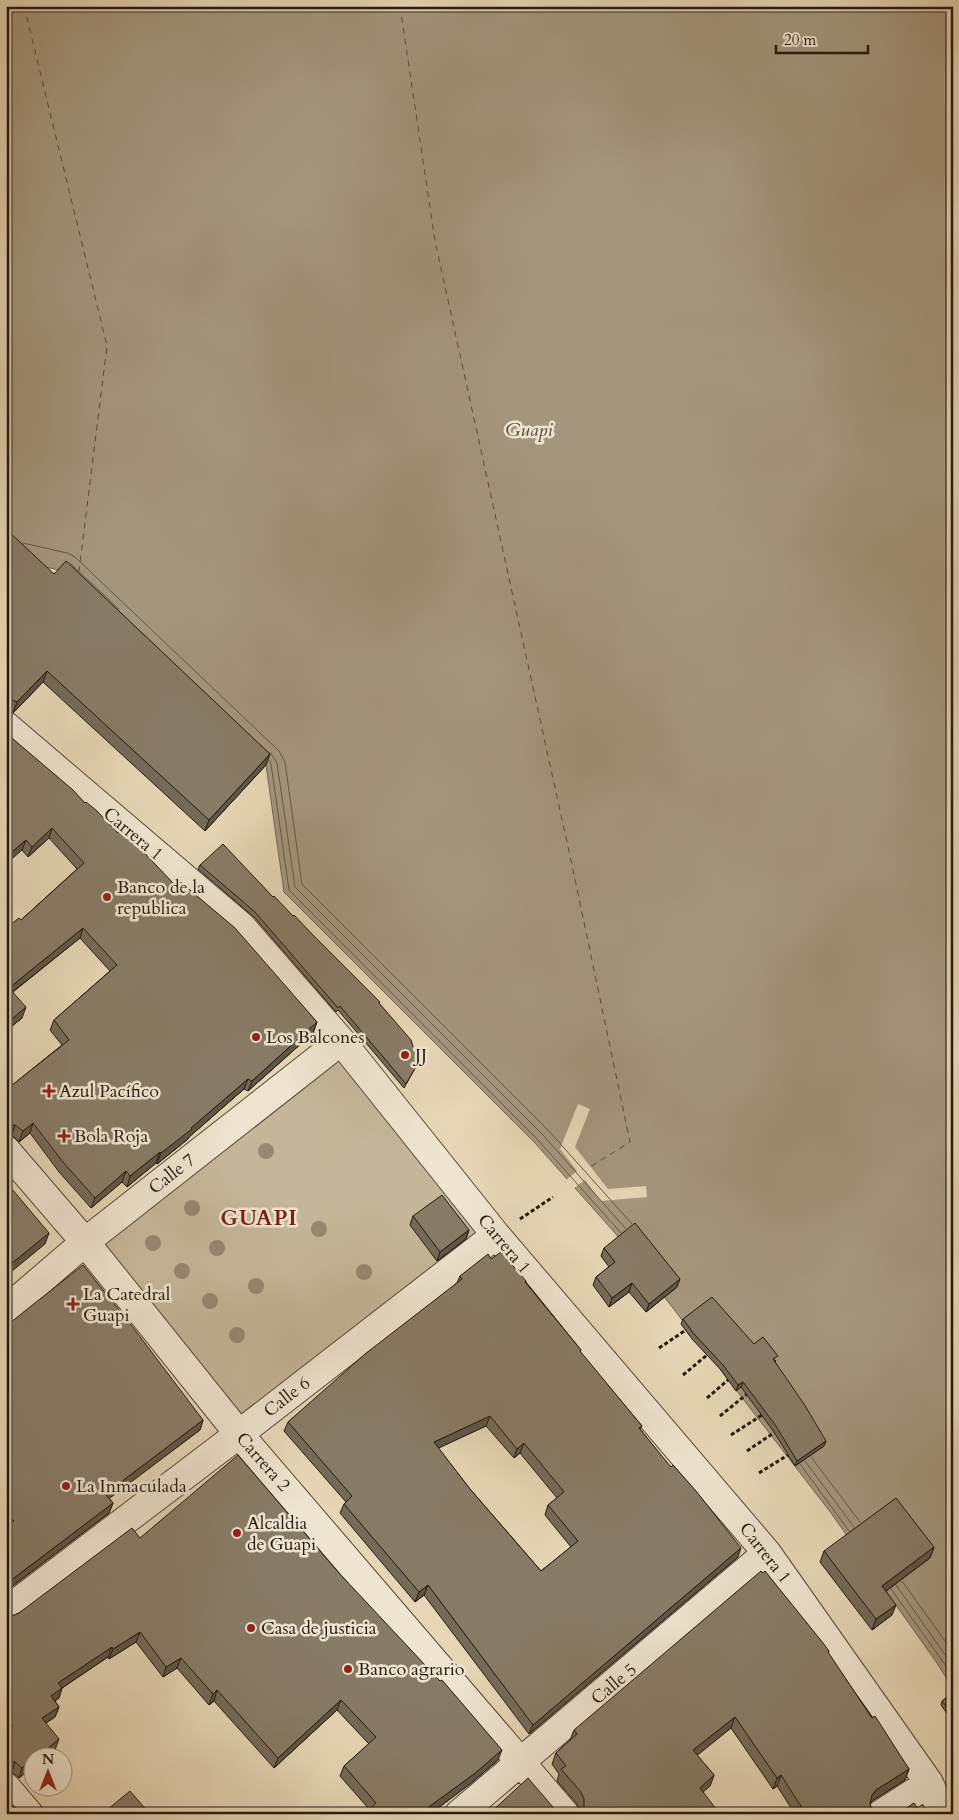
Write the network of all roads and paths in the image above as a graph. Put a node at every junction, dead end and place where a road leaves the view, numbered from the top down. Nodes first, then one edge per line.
1 (10, 736) edge
2 (341, 1041) junction
3 (6, 1150) edge
4 (553, 1198) dead end
5 (496, 1235) junction
6 (85, 1242) junction
7 (6, 1310) edge
8 (686, 1330) edge
9 (659, 1348) dead end
10 (707, 1355) edge
11 (684, 1375) dead end
12 (728, 1380) edge
13 (747, 1394) edge
14 (707, 1398) dead end
15 (762, 1415) edge
16 (720, 1416) dead end
17 (775, 1432) edge
18 (239, 1434) junction
19 (731, 1435) dead end
20 (747, 1451) dead end
21 (788, 1455) edge
22 (759, 1472) dead end
23 (767, 1553) junction
24 (6, 1611) edge
25 (521, 1762) junction
26 (929, 1784) junction
27 (6, 1787) edge
28 (29, 1814) edge
29 (459, 1814) edge
30 (565, 1814) edge
31 (882, 1814) edge
32 (942, 1814) edge

1 - 2 street, Carrera 1
2 - 5 street, Carrera 1
2 - 6 street, Calle 7
3 - 6 street, Carrera 2
4 - 5 path
5 - 18 street, Calle 6
5 - 23 street, Carrera 1
6 - 7 street, Calle 7
6 - 18 street, Carrera 2
8 - 9 path
10 - 11 path
12 - 14 path
13 - 16 path
15 - 19 path
17 - 20 path
18 - 24 street, Calle 6
18 - 25 street, Carrera 2
21 - 22 path
23 - 25 street, Calle 5
23 - 26 street, Carrera 1
25 - 29 street, Calle 5
25 - 30 street, Carrera 2
26 - 31 street
26 - 32 street, Carrera 1
27 - 28 street

